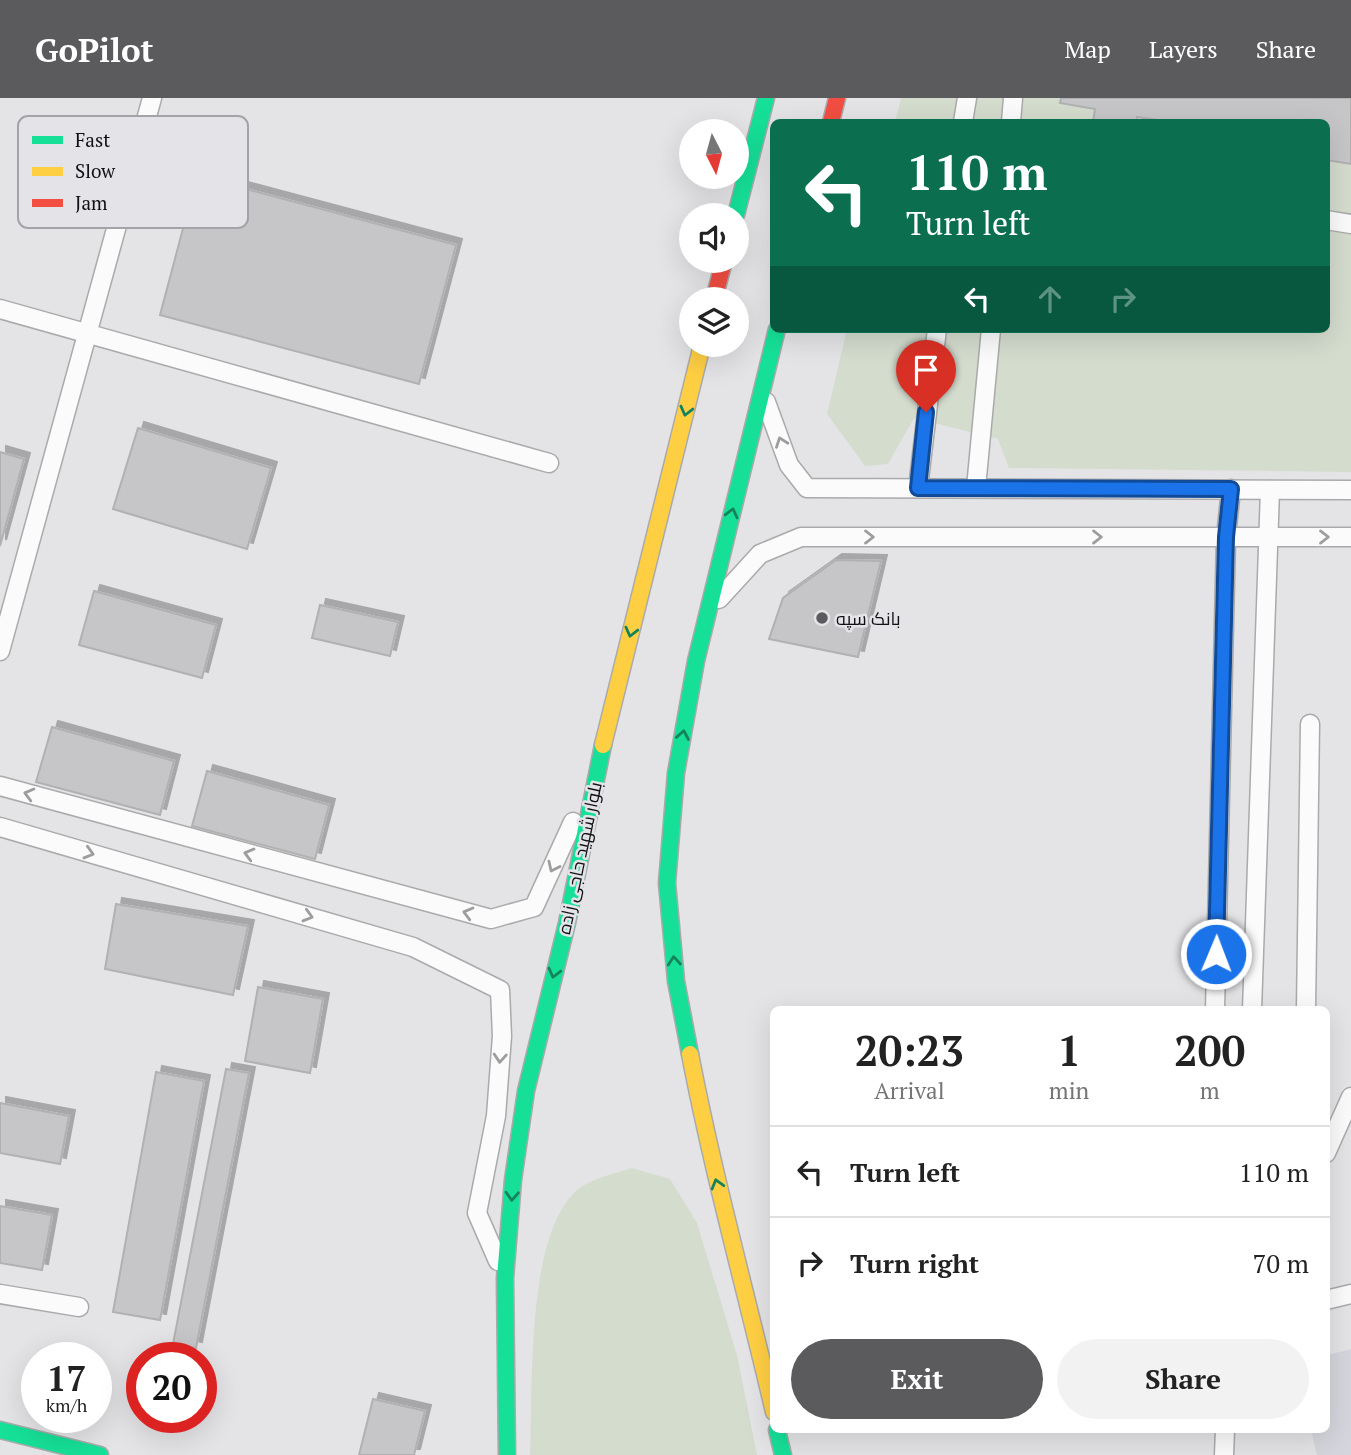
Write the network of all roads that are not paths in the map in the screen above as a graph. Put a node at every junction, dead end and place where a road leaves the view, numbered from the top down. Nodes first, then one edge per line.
1 (152, 98) edge
2 (766, 98) edge
3 (837, 98) edge
4 (967, 98) edge
5 (1013, 98) edge
6 (147, 116) edge
7 (832, 119) edge
8 (964, 119) edge
9 (1011, 119) edge
10 (739, 203) edge
11 (1330, 220) edge
12 (1351, 223) edge
13 (117, 228) edge
14 (0, 309) edge
15 (88, 333) junction
16 (776, 333) edge
17 (937, 333) edge
18 (991, 333) edge
19 (699, 357) edge
20 (762, 391) junction
21 (549, 464) dead end
22 (918, 488) junction
23 (976, 488) junction
24 (1231, 489) junction
25 (1270, 489) junction
26 (1351, 490) edge
27 (1226, 537) junction
28 (1268, 537) junction
29 (1351, 537) edge
30 (709, 610) junction
31 (0, 651) edge
32 (1310, 724) dead end
33 (600, 759) junction
34 (0, 786) edge
35 (0, 827) edge
36 (1214, 1006) edge
37 (1252, 1006) edge
38 (1306, 1006) edge
39 (1351, 1097) edge
40 (1330, 1144) edge
41 (505, 1278) junction
42 (0, 1294) edge
43 (1351, 1294) edge
44 (1330, 1299) edge
45 (79, 1307) dead end
46 (770, 1395) edge
47 (0, 1430) edge
48 (778, 1433) edge
49 (1225, 1433) edge
50 (100, 1455) edge
51 (507, 1455) edge
52 (783, 1455) edge
53 (1224, 1455) edge

1 - 6 lane
2 - 10 main road
3 - 7 main road
4 - 8 lane
5 - 9 lane
11 - 12 lane
13 - 15 lane
14 - 15 lane
15 - 21 lane
15 - 31 lane
16 - 20 main road
17 - 22 lane
18 - 23 lane
19 -> 33 main road, بلوار شهید حاجی زاده
22 -> 20 lane
30 -> 20 main road
22 - 23 lane
23 - 24 lane
24 - 25 lane
24 - 27 lane
25 - 26 lane
25 - 28 lane
27 - 28 lane
30 -> 27 lane
27 - 36 lane
28 -> 29 lane
28 - 37 lane
46 -> 30 main road
32 - 38 lane
33 -> 34 lane
33 -> 41 main road, بلوار شهید حاجی زاده
35 -> 41 lane
39 - 40 lane
41 - 51 main road, بلوار شهید حاجی زاده
42 - 45 lane
43 - 44 lane
47 - 50 main road
48 - 52 main road
49 - 53 lane

